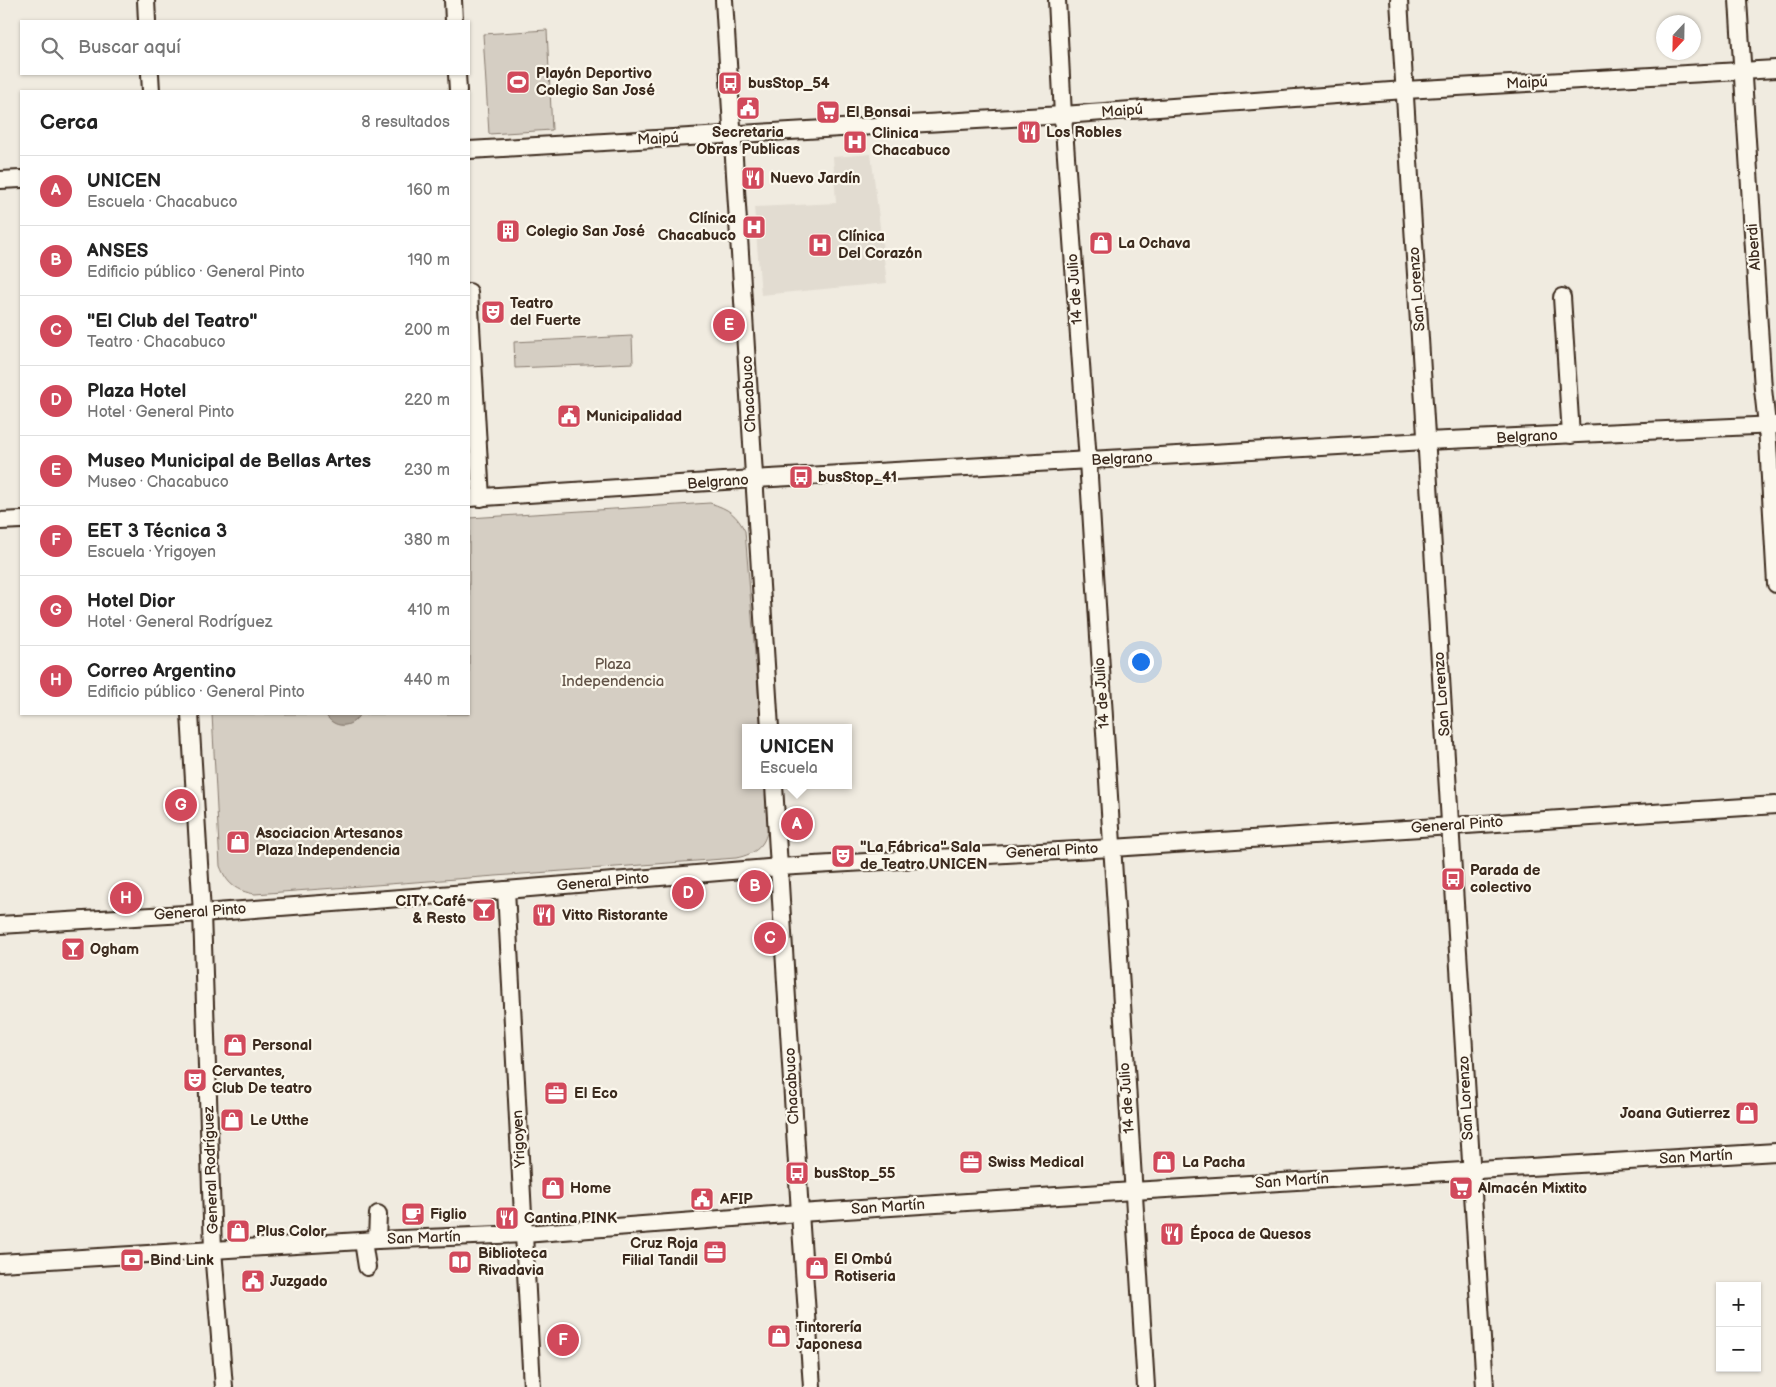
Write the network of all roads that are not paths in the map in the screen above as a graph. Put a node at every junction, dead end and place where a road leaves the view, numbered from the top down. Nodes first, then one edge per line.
1 (146, 0) edge
2 (453, 0) edge
3 (724, 0) edge
4 (1057, 0) edge
5 (1399, 0) edge
6 (1738, 0) edge
7 (147, 20) edge
8 (454, 20) edge
9 (1776, 69) edge
10 (1742, 71) junction
11 (150, 75) edge
12 (457, 75) edge
13 (151, 90) edge
14 (458, 90) edge
15 (1405, 90) junction
16 (1062, 115) junction
17 (734, 134) junction
18 (470, 150) edge
19 (20, 179) edge
20 (0, 180) edge
21 (1562, 297) dead end
22 (470, 326) edge
23 (1771, 425) edge
24 (1571, 434) junction
25 (1426, 442) junction
26 (1088, 461) junction
27 (754, 479) junction
28 (475, 498) edge
29 (20, 520) edge
30 (0, 521) edge
31 (1776, 584) edge
32 (190, 715) edge
33 (770, 724) edge
34 (774, 789) edge
35 (1776, 805) edge
36 (1450, 825) junction
37 (1112, 848) junction
38 (779, 866) junction
39 (506, 890) junction
40 (202, 913) junction
41 (0, 925) edge
42 (1776, 1152) edge
43 (1471, 1170) junction
44 (1133, 1191) junction
45 (800, 1213) junction
46 (378, 1214) dead end
47 (524, 1234) junction
48 (370, 1240) junction
49 (214, 1250) junction
50 (0, 1263) edge
51 (367, 1267) dead end
52 (224, 1387) edge
53 (532, 1387) edge
54 (812, 1387) edge
55 (1146, 1387) edge
56 (1485, 1387) edge

1 - 7 street
2 - 8 street
3 - 17 street, Chacabuco
4 - 16 street, 14 de Julio
5 - 15 street, San Lorenzo
6 - 10 street, Alberdi
9 - 10 street, Maipú
10 - 15 street, Maipú
10 - 23 street, Alberdi
11 - 13 street
12 - 14 street
15 - 16 street, Maipú
15 - 25 street, San Lorenzo
16 - 17 street, Maipú
16 - 26 street, 14 de Julio
17 - 18 street, Maipú
17 - 27 street, Chacabuco
19 - 20 street
21 - 24 street
22 - 28 street
23 - 24 street, Belgrano
23 - 31 street, Alberdi
24 - 25 street, Belgrano
25 - 26 street, Belgrano
25 - 36 street, San Lorenzo
26 - 27 street, Belgrano
26 - 37 street, 14 de Julio
27 - 28 street, Belgrano
27 - 33 street, Chacabuco
29 - 30 street
32 - 40 street, General Rodríguez
34 - 38 street, Chacabuco
35 - 36 street, General Pinto
36 - 37 street, General Pinto
36 - 43 street, San Lorenzo
37 - 38 street, General Pinto
37 - 44 street, 14 de Julio
38 - 39 street, General Pinto
38 - 45 street, Chacabuco
39 - 40 street, General Pinto
39 - 47 street, Yrigoyen
40 - 41 street, General Pinto
40 - 49 street, General Rodríguez
42 - 43 street, San Martín
43 - 44 street, San Martín
43 - 56 street, San Lorenzo
44 - 45 street, San Martín
44 - 55 street, 14 de Julio
45 - 47 street, San Martín
45 - 54 street, Chacabuco
46 - 48 street
47 - 48 street, San Martín
47 - 53 street, Yrigoyen
48 - 49 street, San Martín
48 - 51 street
49 - 50 street, San Martín
49 - 52 street, General Rodríguez

